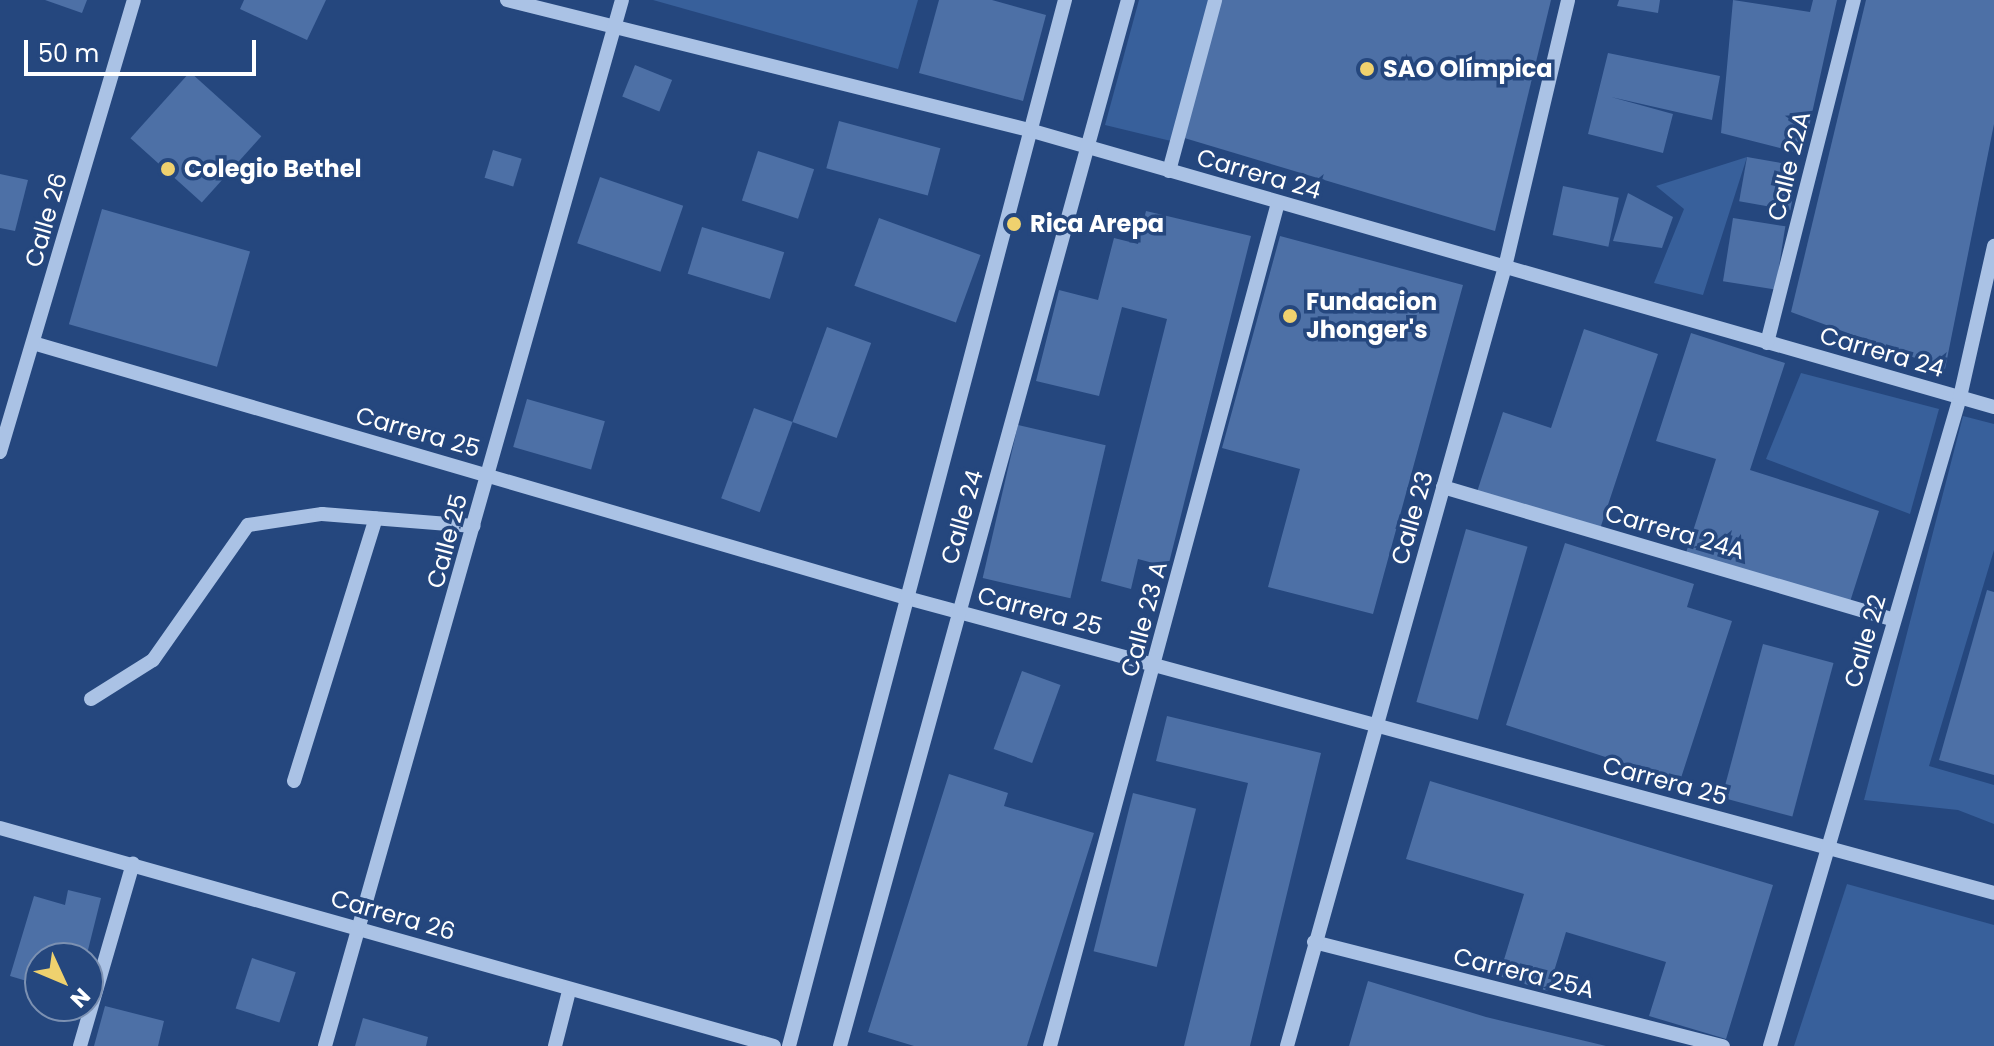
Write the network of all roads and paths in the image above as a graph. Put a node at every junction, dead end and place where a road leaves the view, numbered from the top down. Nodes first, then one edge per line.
1 (134, 0) edge
2 (507, 0) edge
3 (622, 0) edge
4 (1065, 0) edge
5 (1128, 0) edge
6 (1215, 0) edge
7 (1568, 0) edge
8 (1854, 0) edge
9 (616, 29) junction
10 (1029, 130) junction
11 (1089, 147) junction
12 (1169, 171) junction
13 (1278, 203) junction
14 (1994, 246) edge
15 (1505, 267) junction
16 (33, 343) junction
17 (1767, 343) junction
18 (1960, 397) junction
19 (1994, 407) edge
20 (0, 452) edge
21 (488, 475) junction
22 (1443, 487) junction
23 (376, 518) junction
24 (474, 526) junction
25 (907, 598) junction
26 (958, 612) junction
27 (1894, 620) junction
28 (1155, 665) junction
29 (91, 699) dead end
30 (1377, 725) junction
31 (294, 781) dead end
32 (0, 828) edge
33 (1828, 848) junction
34 (133, 864) junction
35 (1994, 893) edge
36 (363, 928) junction
37 (1314, 942) junction
38 (569, 991) junction
39 (80, 1046) edge
40 (325, 1046) edge
41 (555, 1046) edge
42 (774, 1046) edge
43 (789, 1046) edge
44 (840, 1046) edge
45 (1050, 1046) edge
46 (1287, 1046) edge
47 (1723, 1046) edge
48 (1770, 1046) edge

1 - 16 street, Calle 26
2 - 9 street, Carrera 24
3 - 9 street, Calle 25
4 - 10 street, Calle 24
5 - 11 street, Calle 24
6 - 12 street
7 - 15 street, Calle 23
8 - 17 street, Calle 22A
9 - 10 street, Carrera 24
9 - 21 street, Calle 25
10 - 11 street, Carrera 24
10 - 25 street, Calle 24
11 - 12 street, Carrera 24
11 - 26 street, Calle 24
12 - 13 street, Carrera 24
13 - 15 street, Carrera 24
13 - 28 street, Calle 23 A
14 - 18 street, Calle 22
15 - 17 street, Carrera 24
15 - 22 street, Calle 23
16 - 20 street, Calle 26
16 - 21 street, Carrera 25
17 - 18 street, Carrera 24
18 - 19 street, Carrera 24
18 - 27 street, Calle 22
21 - 24 street, Calle 25
21 - 25 street, Carrera 25
22 - 27 street, Carrera 24A
22 - 30 street, Calle 23
23 - 24 street
23 - 29 street
23 - 31 street
24 - 36 street, Calle 25
25 - 26 street, Carrera 25
25 - 43 street, Calle 24
26 - 28 street, Carrera 25
26 - 44 street, Calle 24
27 - 33 street, Calle 22
28 - 30 street, Carrera 25
28 - 45 street, Calle 23 A
30 - 33 street, Carrera 25
30 - 37 street, Calle 23
32 - 34 street, Carrera 26
33 - 35 street, Carrera 25
33 - 48 street, Calle 22
34 - 36 street, Carrera 26
34 - 39 street
36 - 38 street, Carrera 26
36 - 40 street, Calle 25
37 - 46 street, Calle 23
37 - 47 street, Carrera 25A
38 - 41 street
38 - 42 street, Carrera 26

